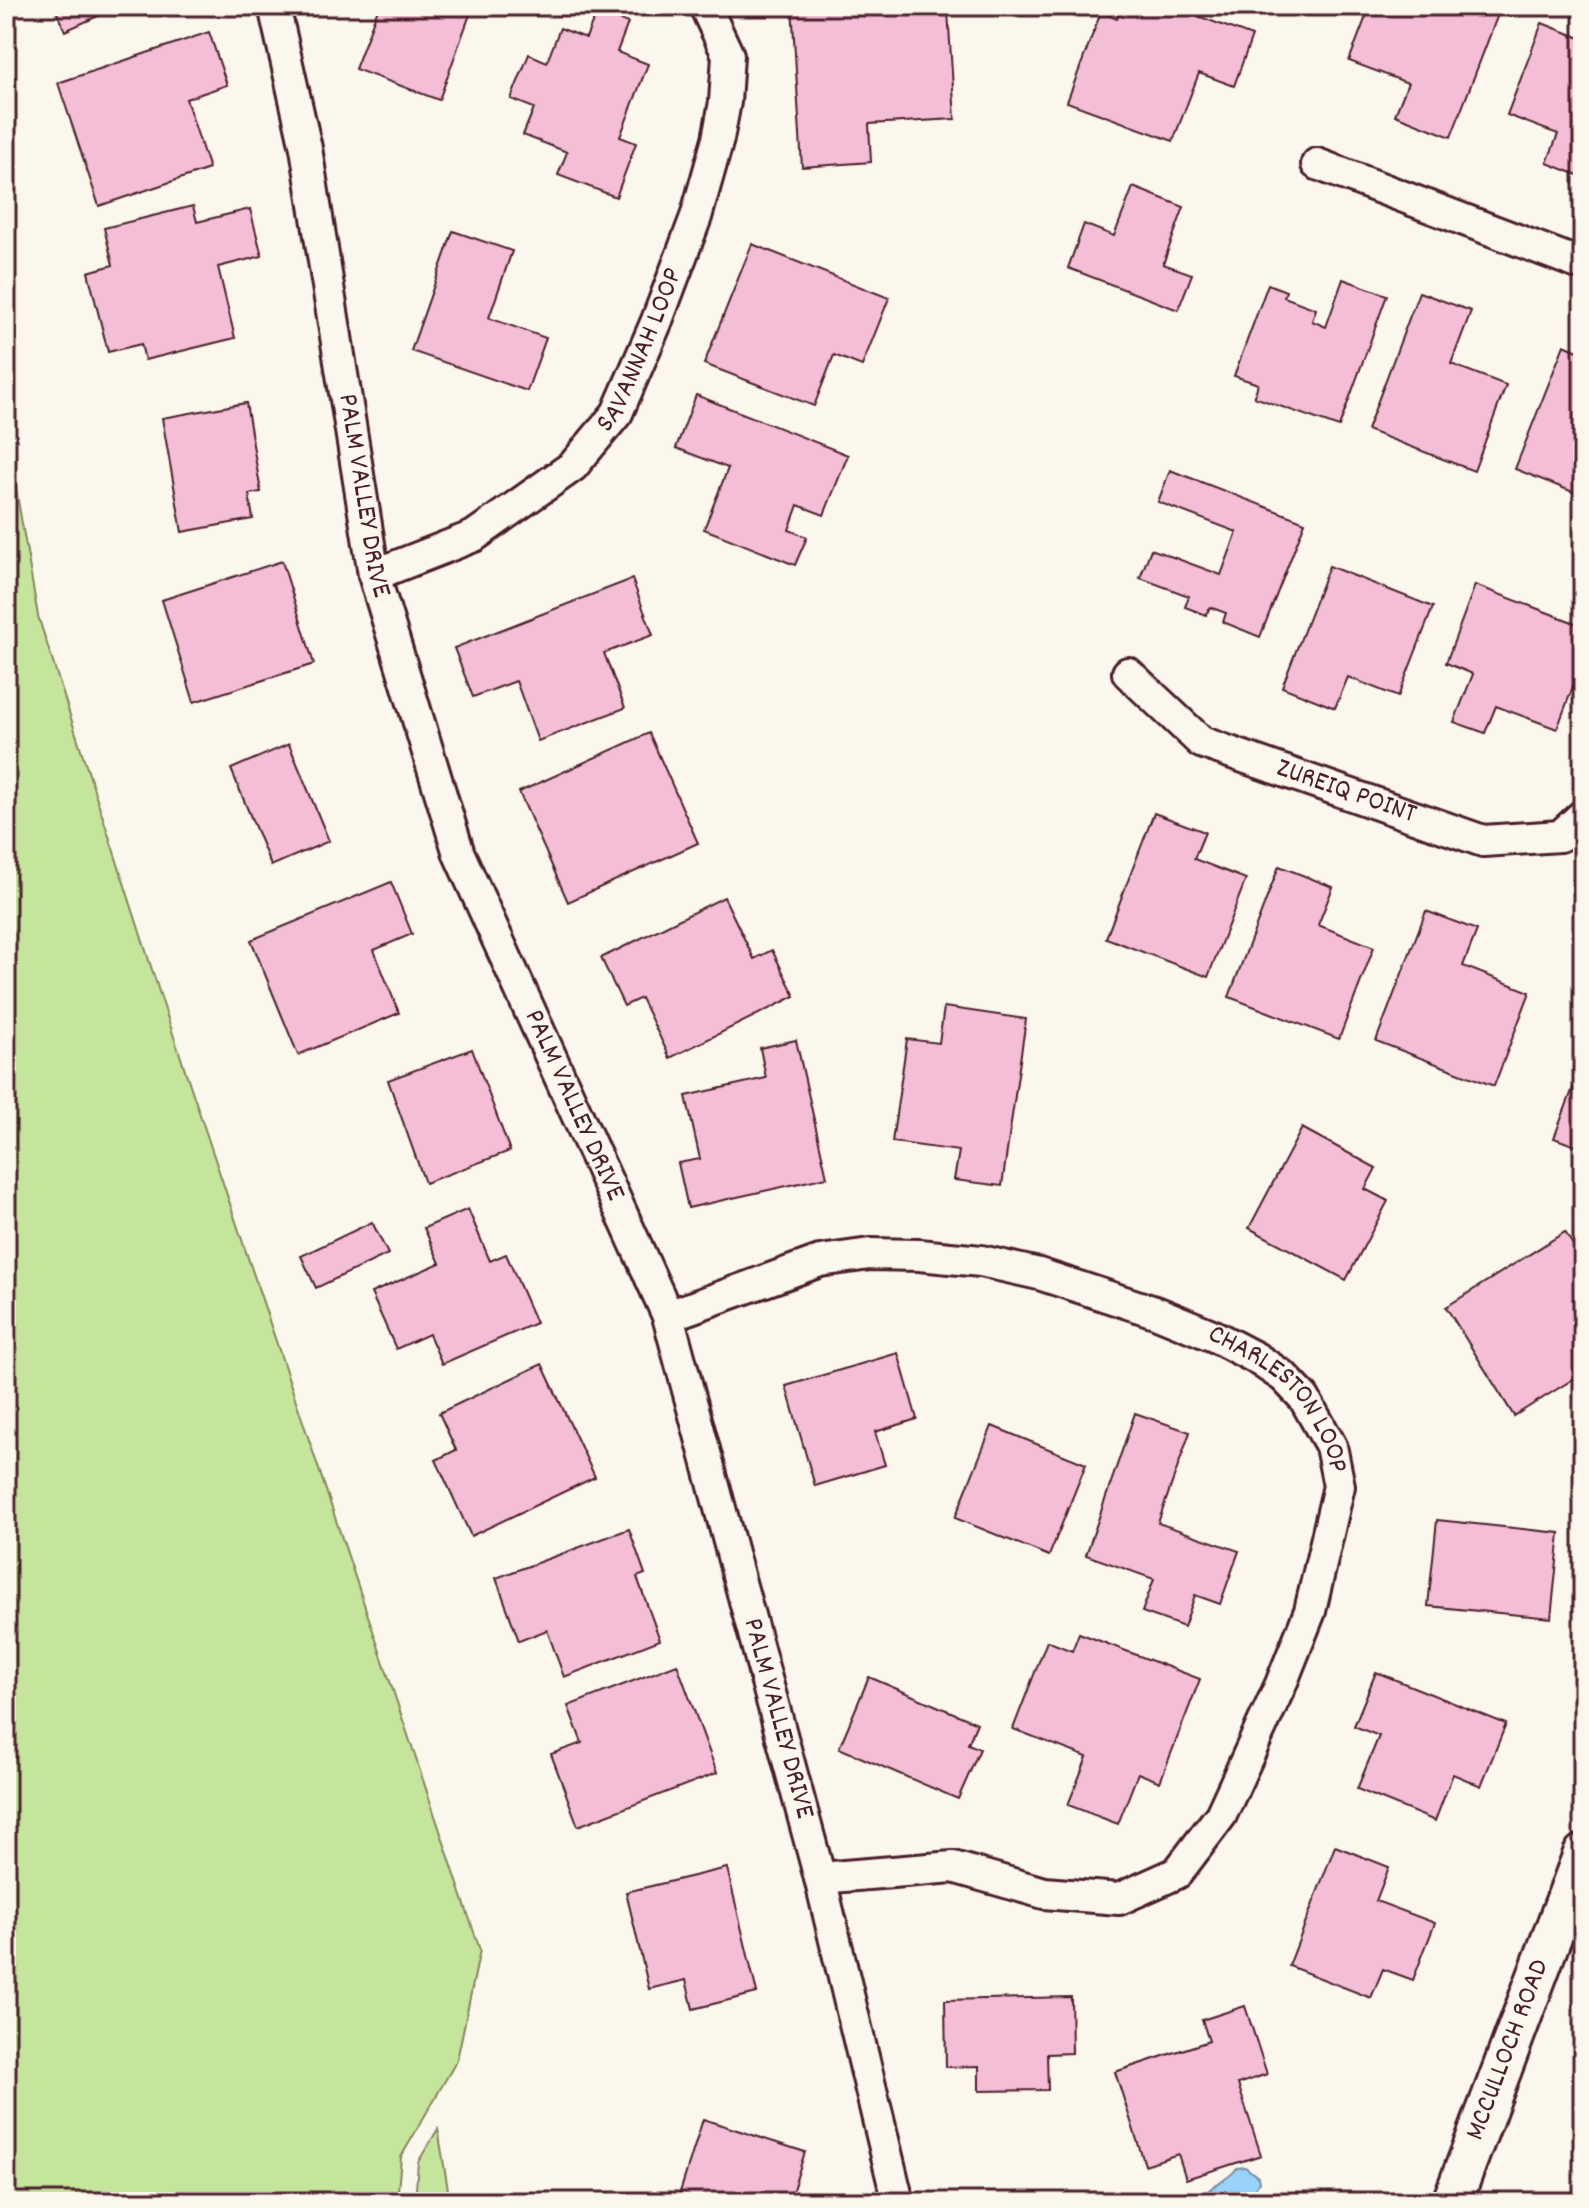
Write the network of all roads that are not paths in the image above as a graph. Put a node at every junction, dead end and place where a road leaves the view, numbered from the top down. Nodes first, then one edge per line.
1 (274, 6) edge
2 (705, 6) edge
3 (1317, 164) dead end
4 (1583, 265) edge
5 (374, 575) junction
6 (1128, 673) dead end
7 (1583, 815) edge
8 (668, 1316) junction
9 (1583, 1854) edge
10 (820, 1878) junction
11 (898, 2202) edge
12 (1452, 2202) edge

1 - 5 street, PALM VALLEY DRIVE
2 - 5 street, SAVANNAH LOOP
3 - 4 street
5 - 8 street, PALM VALLEY DRIVE
6 - 7 street, ZUREIQ POINT
8 - 10 street, PALM VALLEY DRIVE
8 - 10 street, CHARLESTON LOOP
9 - 12 street, MCCULLOCH ROAD
10 - 11 street, PALM VALLEY DRIVE

